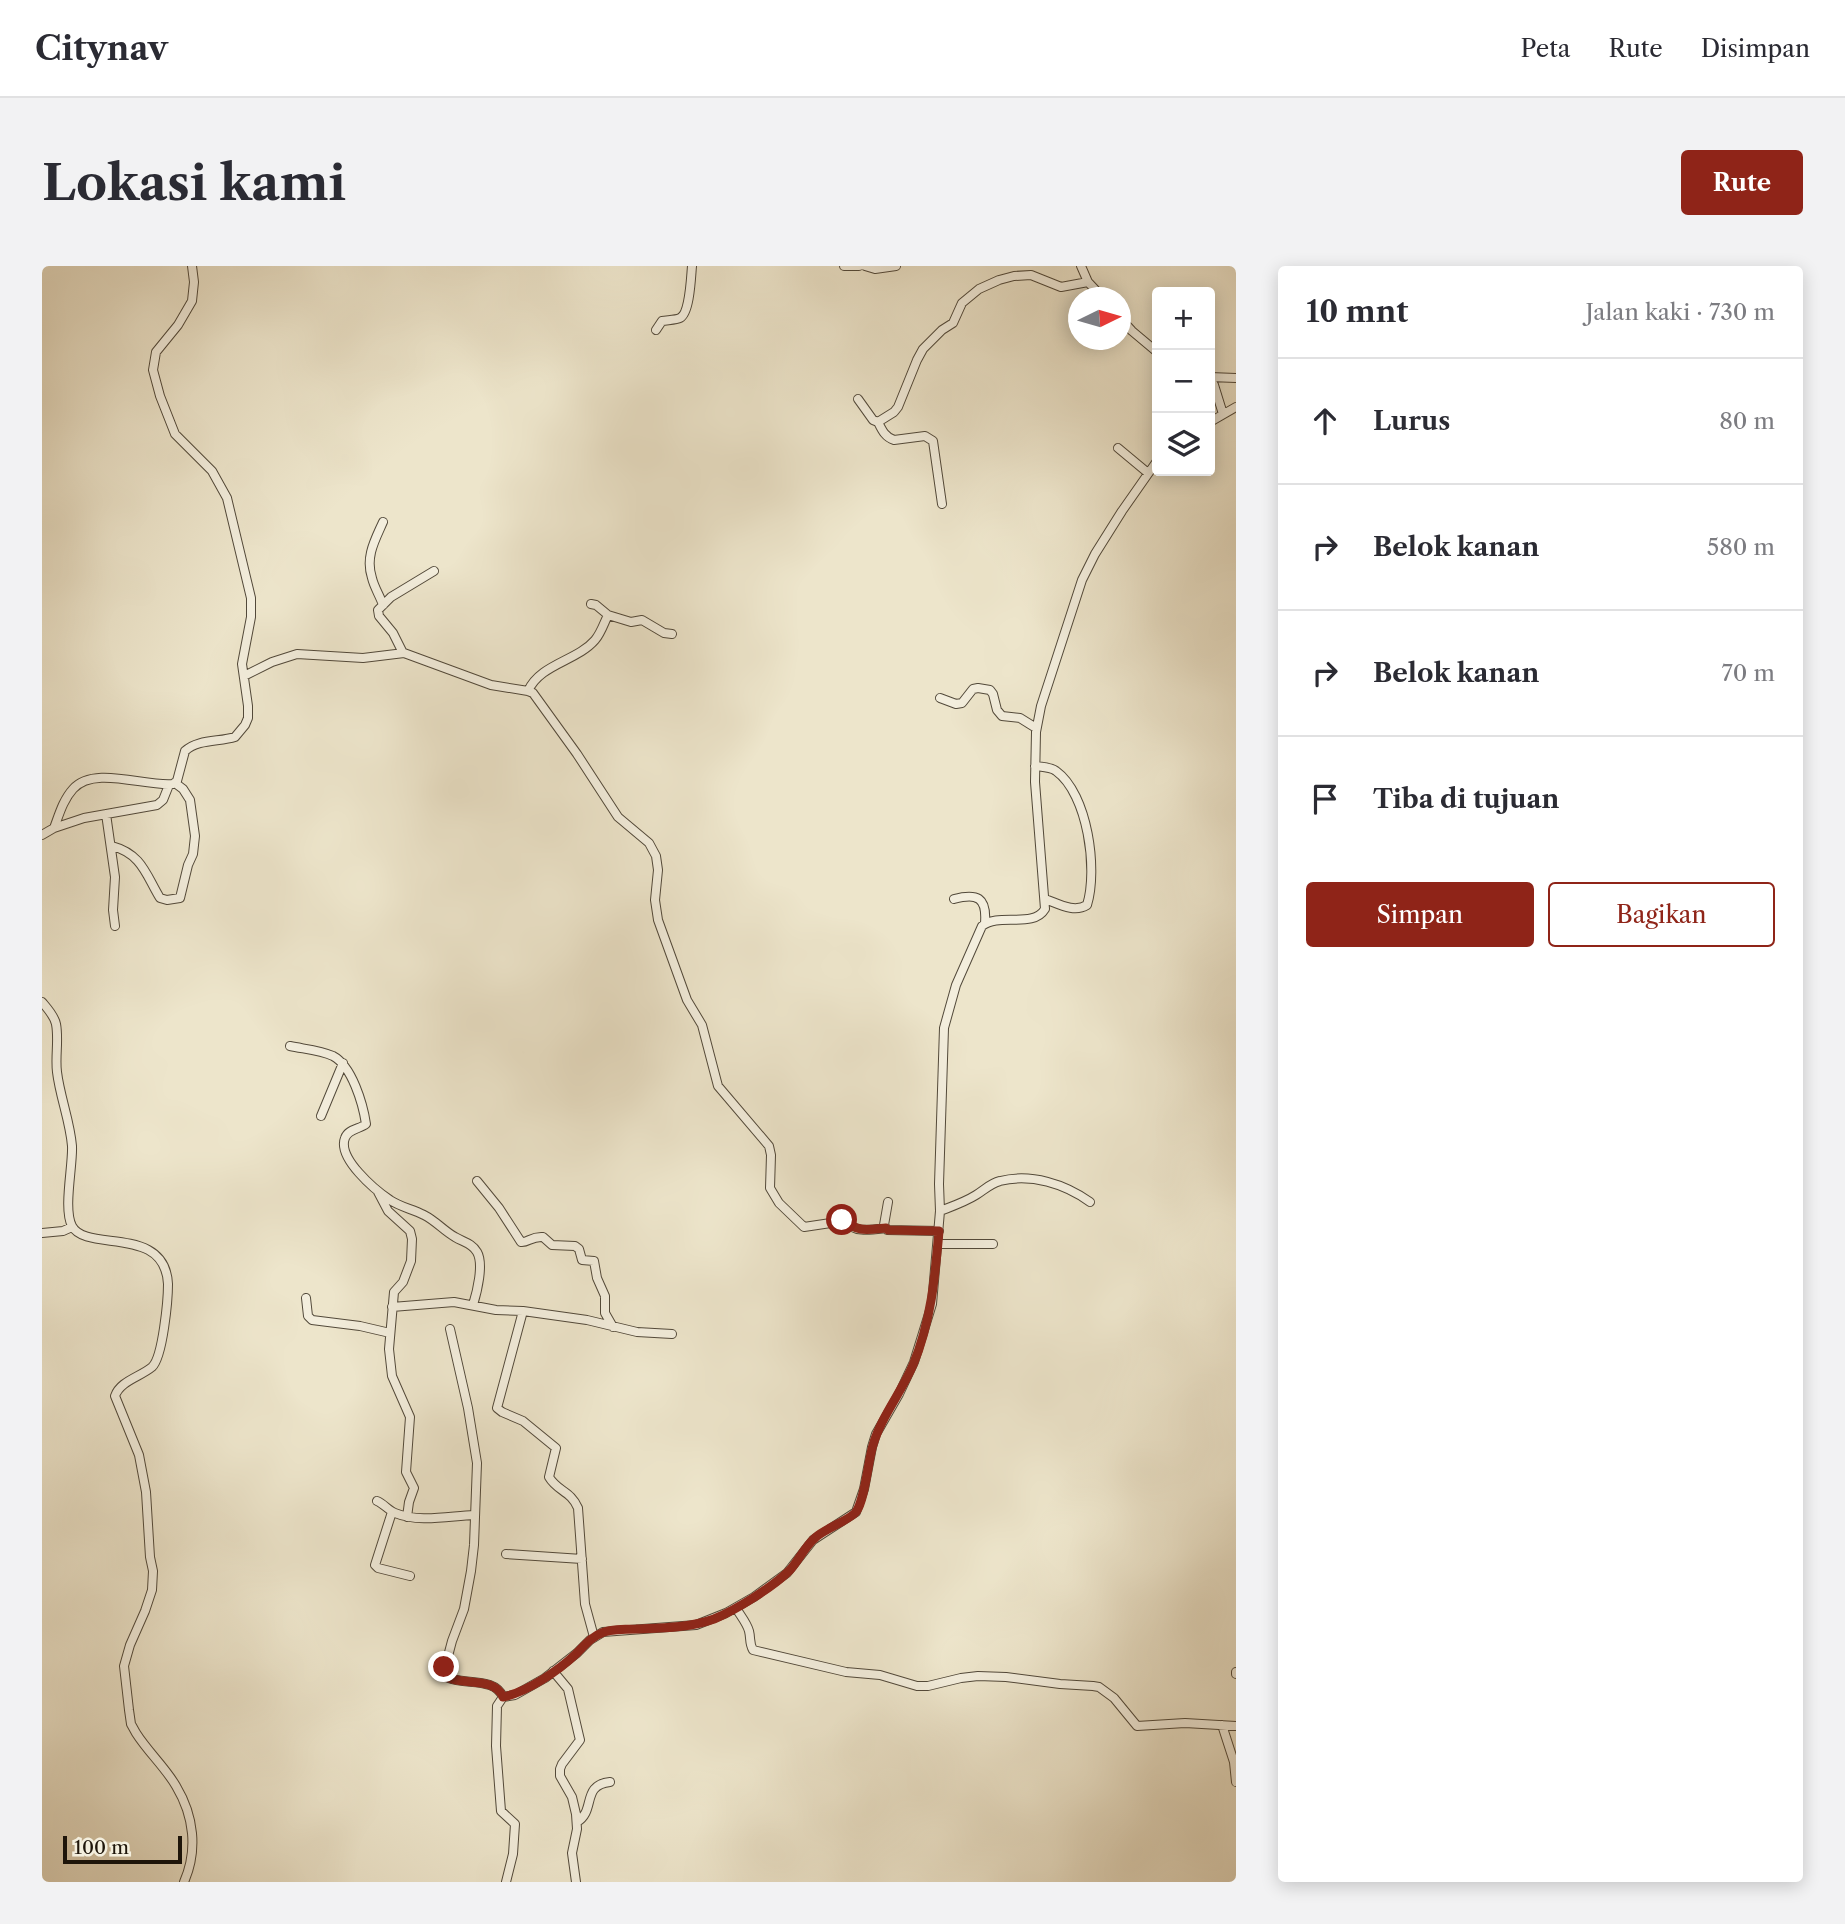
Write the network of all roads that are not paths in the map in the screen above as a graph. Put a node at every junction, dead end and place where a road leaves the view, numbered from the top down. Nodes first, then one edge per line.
1 (192, 266) edge
2 (692, 266) edge
3 (844, 266) edge
4 (859, 266) edge
5 (865, 266) edge
6 (896, 266) edge
7 (1081, 266) edge
8 (1088, 282) junction
9 (1093, 287) edge
10 (656, 330) dead end
11 (1131, 330) edge
12 (1155, 350) edge
13 (1215, 378) edge
14 (1236, 378) edge
15 (1215, 388) edge
16 (858, 399) dead end
17 (1236, 407) edge
18 (1223, 414) junction
19 (1215, 419) edge
20 (878, 422) junction
21 (1118, 448) dead end
22 (1152, 467) edge
23 (1148, 472) junction
24 (942, 504) dead end
25 (383, 522) dead end
26 (434, 572) dead end
27 (591, 604) dead end
28 (383, 605) junction
29 (608, 615) junction
30 (672, 634) dead end
31 (402, 653) junction
32 (244, 676) junction
33 (528, 691) junction
34 (940, 698) dead end
35 (1037, 728) junction
36 (1035, 766) junction
37 (172, 784) junction
38 (107, 814) junction
39 (54, 828) junction
40 (42, 835) edge
41 (112, 846) junction
42 (954, 899) dead end
43 (1045, 899) junction
44 (985, 923) junction
45 (115, 926) dead end
46 (44, 1006) edge
47 (290, 1046) dead end
48 (343, 1063) junction
49 (321, 1116) dead end
50 (477, 1181) dead end
51 (376, 1188) junction
52 (888, 1202) dead end
53 (1090, 1202) dead end
54 (940, 1211) junction
55 (72, 1227) junction
56 (886, 1228) junction
57 (939, 1231) junction
58 (42, 1233) edge
59 (937, 1244) junction
60 (993, 1244) dead end
61 (306, 1298) dead end
62 (473, 1305) junction
63 (392, 1307) junction
64 (523, 1311) junction
65 (614, 1327) junction
66 (450, 1329) dead end
67 (390, 1333) junction
68 (672, 1334) dead end
69 (377, 1501) dead end
70 (392, 1512) junction
71 (474, 1515) junction
72 (407, 1517) junction
73 (506, 1555) dead end
74 (582, 1559) junction
75 (410, 1576) dead end
76 (736, 1608) junction
77 (594, 1637) junction
78 (553, 1671) junction
79 (503, 1697) junction
80 (1222, 1725) junction
81 (1236, 1726) edge
82 (610, 1782) dead end
83 (1236, 1782) edge
84 (577, 1822) junction
85 (184, 1882) edge
86 (506, 1882) edge
87 (576, 1882) edge

1 - 32 street
2 - 10 street
3 - 4 street
5 - 6 street
7 - 8 street
8 - 9 street
8 - 20 street
11 - 12 street
13 - 14 street
15 - 18 street
16 - 20 street
17 - 18 street
18 - 19 street
20 - 24 street
21 - 23 street
22 - 23 street
23 - 35 street
25 - 28 street
26 - 28 street
27 - 29 street
28 - 31 street
29 - 30 street
29 - 33 street
31 - 32 street
31 - 33 street
32 - 37 street
33 - 56 street
34 - 35 street
35 - 36 street
36 - 43 street
36 - 43 street
37 - 38 street
37 - 39 street
37 - 41 street
38 - 39 street
38 - 41 street
39 - 40 street
41 - 45 street
42 - 44 street
43 - 44 street
44 - 54 street
46 - 55 street
47 - 48 street
48 - 49 street
48 - 51 street
50 - 65 street
51 - 62 street
51 - 63 street
52 - 56 street
53 - 54 street
54 - 57 street
55 - 58 street
55 - 85 street
56 - 57 street
57 - 59 street
59 - 60 street
59 - 76 street
61 - 67 street
62 - 63 street
62 - 64 street
63 - 67 street
64 - 65 street
64 - 74 street
65 - 68 street
66 - 71 street
67 - 72 street
69 - 70 street
70 - 72 street
70 - 75 street
71 - 72 street
71 - 79 street
73 - 74 street
74 - 77 street
76 - 77 street
76 - 80 street
77 - 78 street
78 - 79 street
78 - 84 street
79 - 86 street
80 - 81 street
80 - 83 street
82 - 84 street
84 - 87 street

